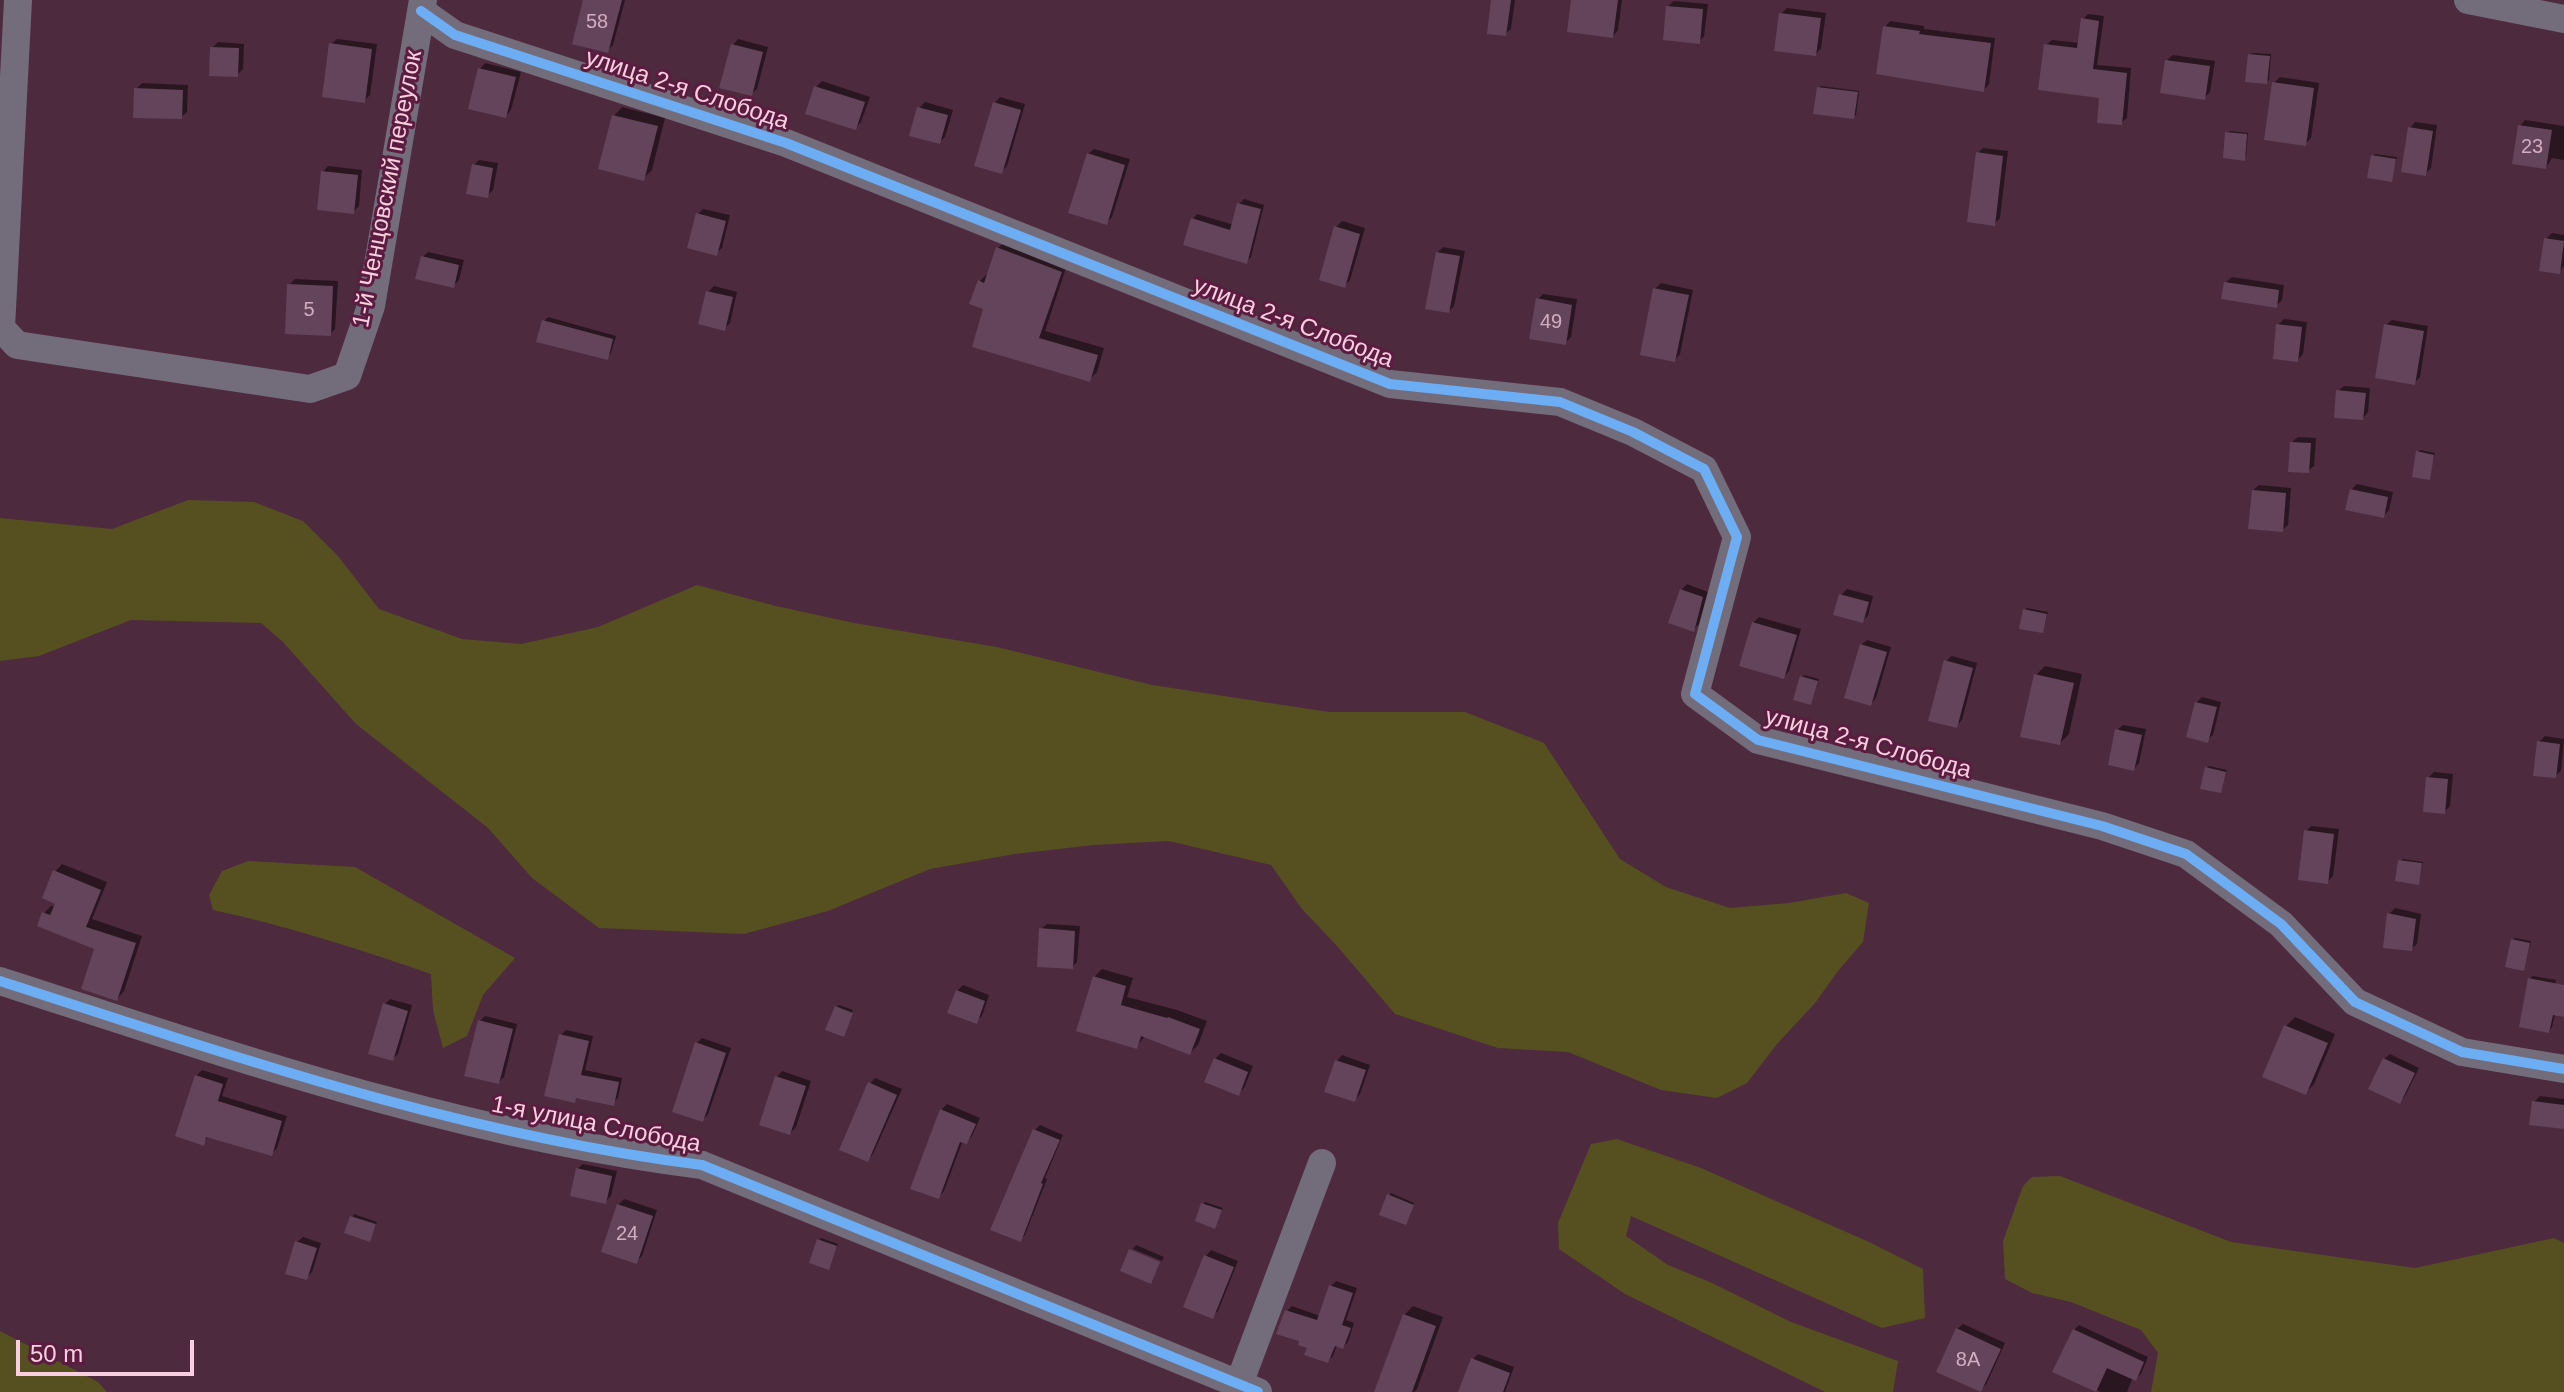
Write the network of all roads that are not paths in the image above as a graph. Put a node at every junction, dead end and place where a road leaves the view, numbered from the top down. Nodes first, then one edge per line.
1 (18, 0) edge
2 (2468, 0) edge
3 (422, 5) edge
4 (2564, 19) edge
5 (0, 981) edge
6 (2564, 1069) edge
7 (1322, 1163) dead end
8 (1244, 1389) edge

1 - 3 street, 1-й Ченцовский переулок
2 - 4 street
3 - 6 street, улица 2-я Слобода
5 - 8 street, 1-я улица Слобода
7 - 8 street

